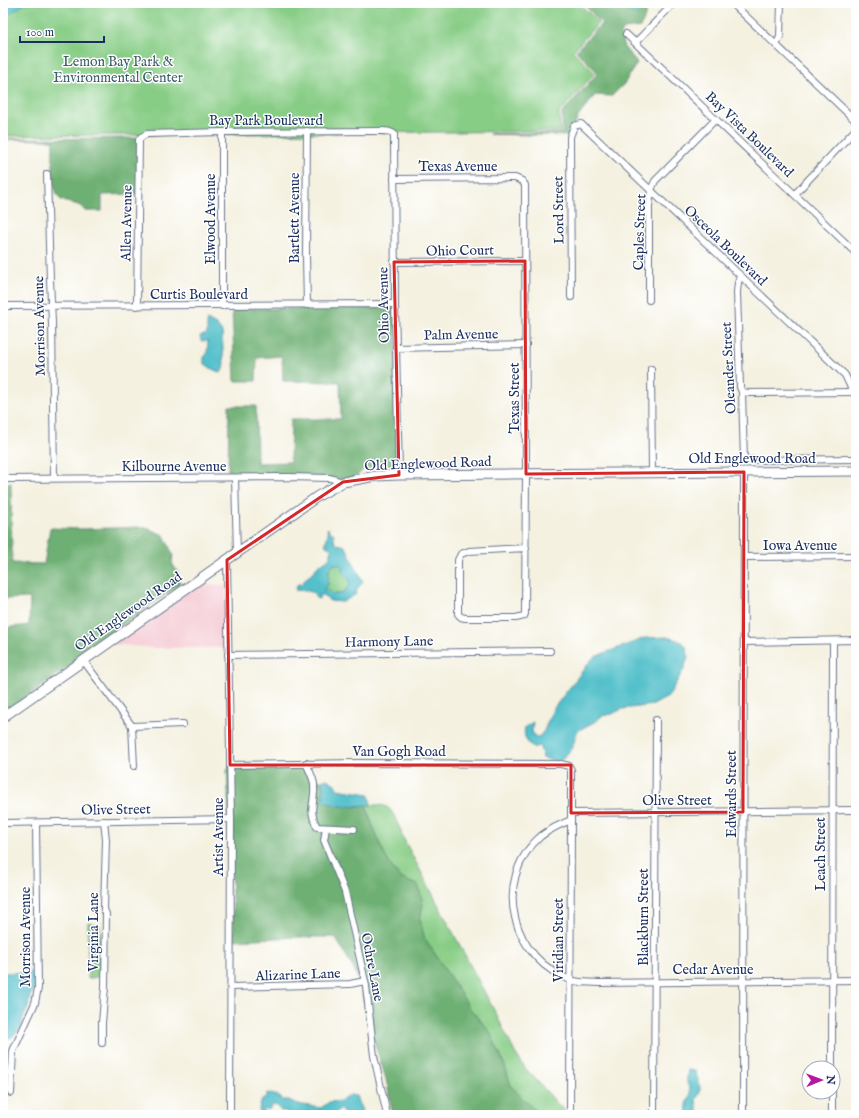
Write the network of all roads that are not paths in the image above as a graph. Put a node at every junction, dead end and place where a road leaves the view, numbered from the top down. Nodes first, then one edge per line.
1 (674, 3) edge
2 (732, 3) edge
3 (781, 3) edge
4 (626, 34) dead end
5 (636, 42) junction
6 (776, 45) junction
7 (716, 119) junction
8 (856, 121) edge
9 (575, 125) joint
10 (856, 129) edge
11 (307, 131) junction
12 (222, 132) junction
13 (394, 134) joint
14 (139, 140) joint
15 (47, 174) dead end
16 (394, 179) junction
17 (522, 181) joint
18 (651, 190) junction
19 (795, 194) junction
20 (856, 253) edge
21 (525, 261) junction
22 (394, 262) junction
23 (740, 276) junction
24 (571, 297) dead end
25 (649, 300) dead end
26 (395, 304) junction
27 (307, 305) junction
28 (3, 306) edge
29 (51, 306) junction
30 (137, 306) junction
31 (222, 306) junction
32 (526, 345) junction
33 (396, 348) junction
34 (651, 369) dead end
35 (742, 392) junction
36 (854, 392) edge
37 (856, 459) edge
38 (856, 471) edge
39 (744, 472) junction
40 (652, 473) junction
41 (526, 474) junction
42 (399, 475) junction
43 (54, 478) junction
44 (235, 478) junction
45 (3, 479) edge
46 (343, 482) junction
47 (526, 548) junction
48 (237, 553) junction
49 (856, 556) edge
50 (744, 557) junction
51 (227, 560) junction
52 (833, 640) junction
53 (856, 640) edge
54 (744, 642) junction
55 (550, 651) dead end
56 (228, 655) junction
57 (83, 660) junction
58 (3, 717) edge
59 (656, 720) dead end
60 (183, 724) dead end
61 (132, 726) junction
62 (306, 763) junction
63 (230, 765) junction
64 (134, 766) dead end
65 (569, 766) joint
66 (832, 810) junction
67 (856, 810) edge
68 (656, 812) junction
69 (743, 812) junction
70 (571, 813) junction
71 (231, 819) junction
72 (571, 820) junction
73 (104, 821) junction
74 (3, 823) edge
75 (36, 823) junction
76 (326, 828) junction
77 (354, 829) dead end
78 (570, 979) junction
79 (832, 980) junction
80 (856, 980) edge
81 (365, 982) junction
82 (655, 982) junction
83 (743, 982) junction
84 (231, 987) junction
85 (102, 1042) dead end
86 (832, 1060) edge
87 (11, 1093) dead end
88 (832, 1100) edge
89 (230, 1115) edge
90 (387, 1115) edge
91 (570, 1115) edge
92 (654, 1115) edge
93 (743, 1115) edge
94 (832, 1115) edge

1 - 5 street
2 - 6 street
3 - 6 street
4 - 5 street, Bay Vista Boulevard
5 - 7 street, Bay Vista Boulevard
6 - 8 street
7 - 18 street, Caples Street
7 - 19 street, Bay Vista Boulevard
9 - 18 street, Osceola Boulevard
9 - 24 street, Lord Street
10 - 19 street
11 - 12 street, Bay Park Boulevard
11 - 13 street, Bay Park Boulevard
11 - 27 street, Bartlett Avenue
12 - 14 street, Bay Park Boulevard
12 - 31 street, Elwood Avenue
13 - 16 street, Ohio Avenue
14 - 30 street, Allen Avenue
15 - 29 street, Morrison Avenue
16 - 17 street, Texas Avenue
16 - 22 street, Ohio Avenue
17 - 21 street, Texas Street
18 - 23 street, Osceola Boulevard
18 - 25 street, Caples Street
19 - 20 street, Bay Vista Boulevard
21 - 22 street, Ohio Court
21 - 32 street, Texas Street
22 - 26 street, Ohio Avenue
23 - 35 street, Oleander Street
23 - 36 street, Osceola Boulevard
26 - 27 street, Curtis Boulevard
26 - 33 street, Ohio Avenue
27 - 31 street, Curtis Boulevard
28 - 29 street, Curtis Boulevard
29 - 30 street, Curtis Boulevard
29 - 43 street, Morrison Avenue
30 - 31 street, Curtis Boulevard
32 - 33 street, Palm Avenue
32 - 41 street, Texas Street
33 - 42 street, Ohio Avenue
34 - 40 street
35 - 36 street
35 - 37 street, Oleander Street
38 - 39 street, Old Englewood Road
39 - 40 street, Old Englewood Road
39 - 50 street, Edwards Street
40 - 41 street, Old Englewood Road
41 - 42 street, Old Englewood Road
41 - 47 street, Texas Street
42 - 46 street, Old Englewood Road
43 - 44 street, Kilbourne Avenue
43 - 45 street, Kilbourne Avenue
44 - 46 street, Kilbourne Avenue
44 - 48 street
46 - 48 street, Old Englewood Road
47 - 47 street, Texas Street
48 - 51 street, Old Englewood Road
49 - 50 street, Iowa Avenue
50 - 54 street, Edwards Street
51 - 56 street, Artist Avenue
51 - 57 street, Old Englewood Road
52 - 53 street
52 - 54 street
52 - 66 street, Leach Street
54 - 69 street, Edwards Street
55 - 56 street, Harmony Lane
56 - 63 street, Artist Avenue
57 - 58 street, Old Englewood Road
57 - 61 street
59 - 68 street, Blackburn Street
60 - 61 street
61 - 64 street
62 - 63 street, Van Gogh Road
62 - 65 street, Van Gogh Road
62 - 76 street
63 - 71 street, Artist Avenue
65 - 70 street, Viridian Street
66 - 67 street, Olive Street
66 - 69 street, Olive Street
66 - 79 street, Leach Street
68 - 69 street, Olive Street
68 - 70 street, Olive Street
68 - 82 street, Blackburn Street
69 - 83 street, Edwards Street
70 - 72 street, Viridian Street
71 - 73 street, Olive Street
71 - 84 street, Artist Avenue
72 - 78 street, Viridian Street
72 - 78 street, Cedar Avenue
73 - 75 street, Olive Street
73 - 85 street, Virginia Lane
74 - 75 street, Olive Street
75 - 87 street, Morrison Avenue
76 - 77 street
76 - 81 street, Ochre Lane
78 - 82 street, Cedar Avenue
78 - 91 street, Viridian Street
79 - 80 street, Cedar Avenue
79 - 83 street, Cedar Avenue
79 - 86 street, Leach Street
81 - 84 street, Alizarine Lane
81 - 90 street, Ochre Lane
82 - 83 street, Cedar Avenue
82 - 92 street, Blackburn Street
83 - 93 street, Edwards Street
84 - 89 street, Artist Avenue
88 - 94 street

